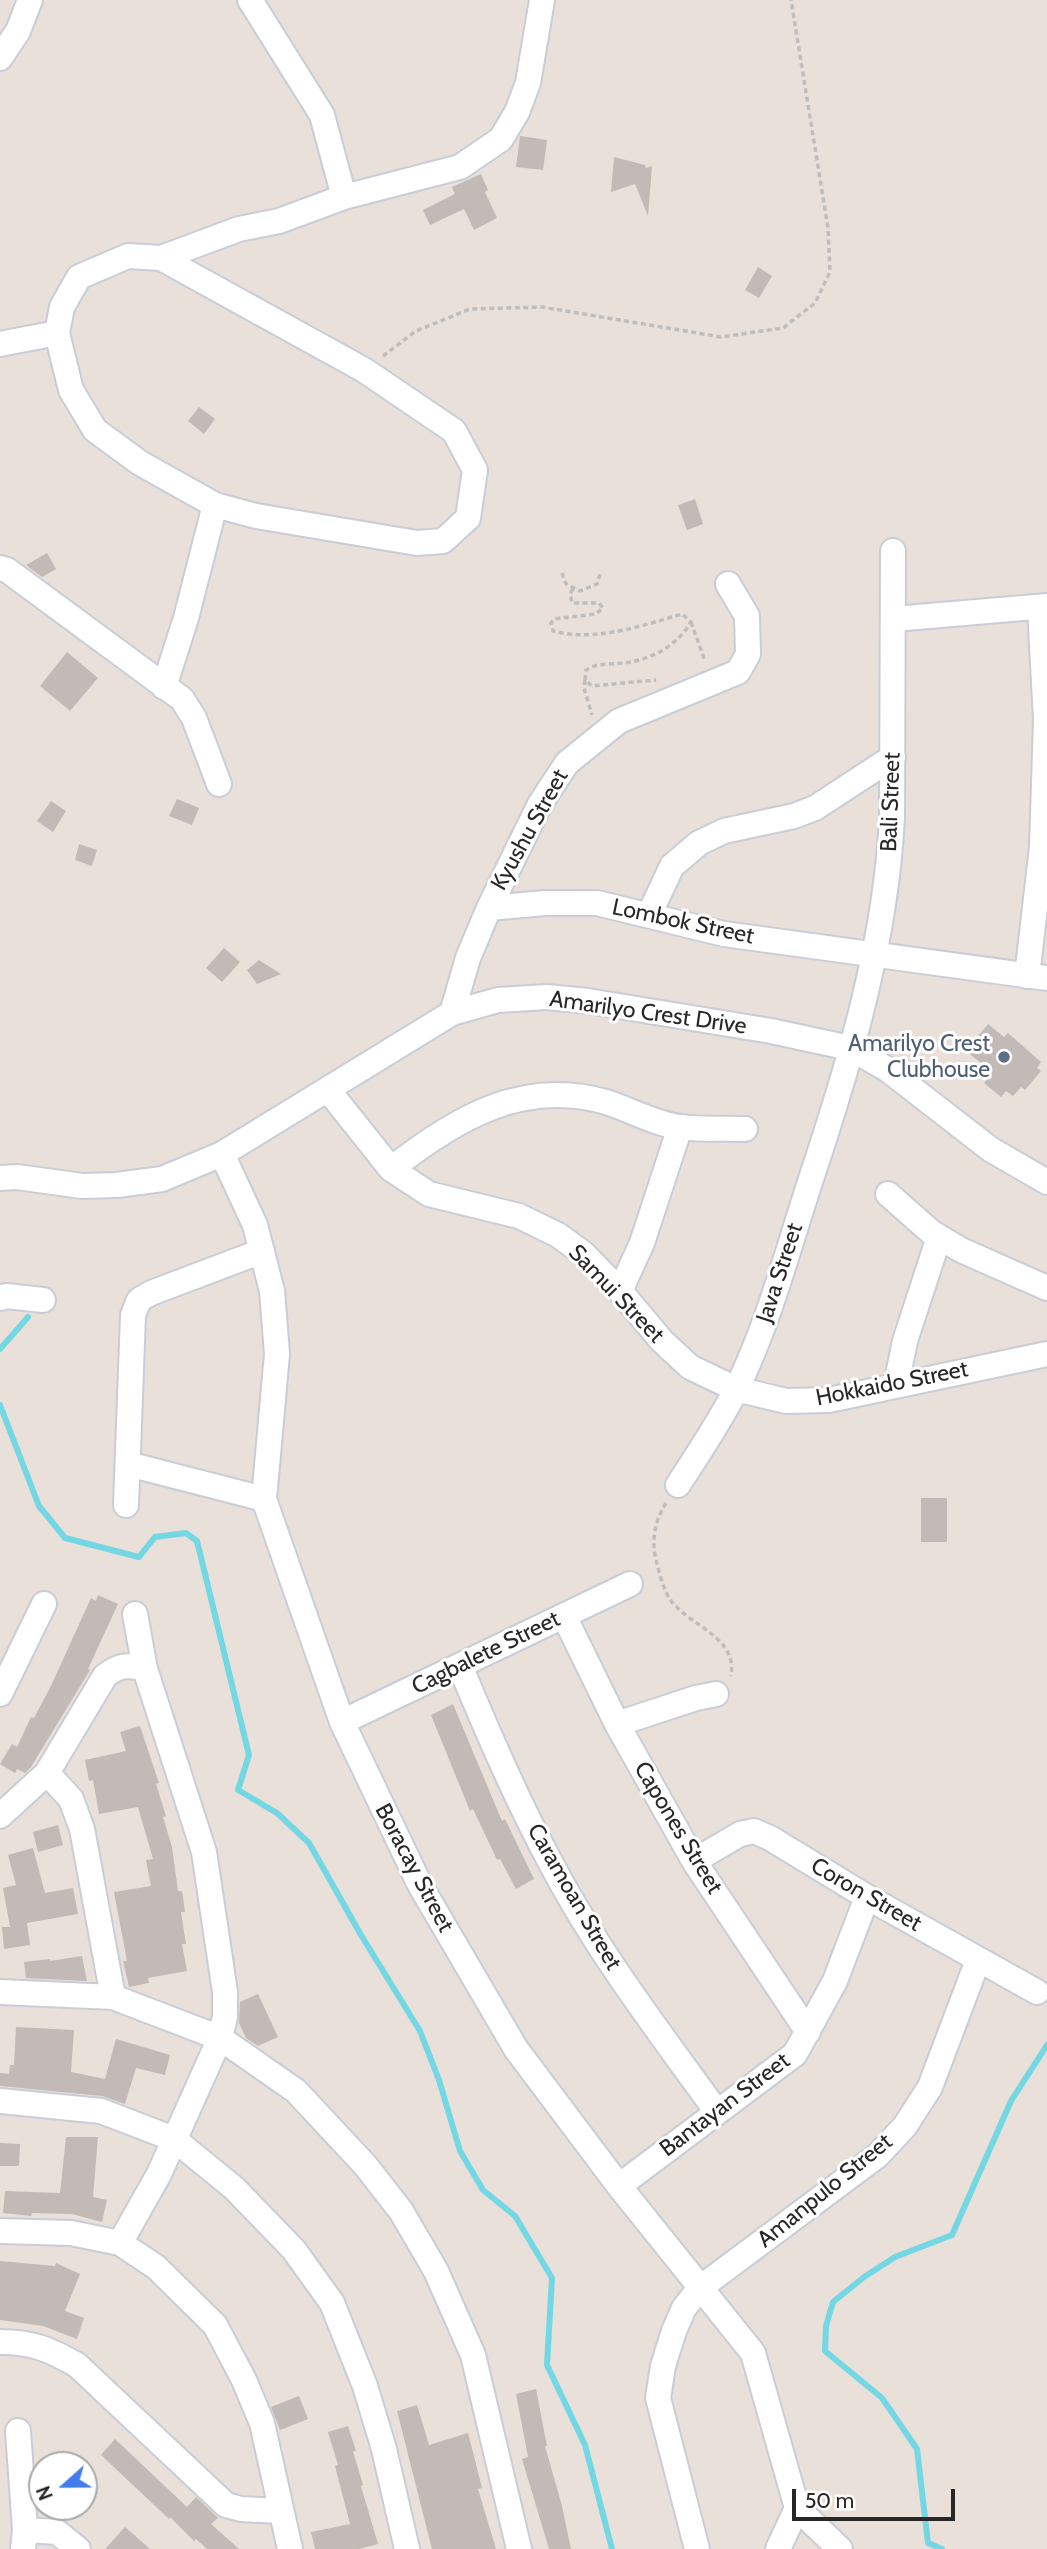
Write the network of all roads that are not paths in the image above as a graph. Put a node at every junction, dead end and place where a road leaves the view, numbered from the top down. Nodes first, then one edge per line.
1 (30, 0) edge
2 (250, 0) edge
3 (542, 0) edge
4 (0, 58) edge
5 (344, 197) junction
6 (160, 258) junction
7 (57, 333) junction
8 (0, 344) edge
9 (215, 505) junction
10 (893, 551) dead end
11 (0, 568) edge
12 (728, 584) dead end
13 (1043, 606) edge
14 (894, 619) junction
15 (164, 687) junction
16 (893, 757) junction
17 (219, 784) dead end
18 (489, 908) junction
19 (649, 915) junction
20 (876, 954) junction
21 (1037, 977) edge
22 (452, 1013) junction
23 (850, 1048) junction
24 (328, 1090) junction
25 (680, 1128) junction
26 (746, 1129) dead end
27 (222, 1154) junction
28 (391, 1169) junction
29 (0, 1178) edge
30 (1047, 1182) edge
31 (888, 1194) dead end
32 (939, 1237) junction
33 (262, 1251) junction
34 (1047, 1288) edge
35 (620, 1291) junction
36 (0, 1298) edge
37 (43, 1300) dead end
38 (1047, 1354) edge
39 (896, 1385) junction
40 (736, 1389) junction
41 (128, 1464) junction
42 (678, 1485) road end
43 (264, 1499) junction
44 (126, 1504) dead end
45 (630, 1584) dead end
46 (44, 1604) dead end
47 (135, 1614) dead end
48 (564, 1615) junction
49 (460, 1666) junction
50 (145, 1669) junction
51 (0, 1694) edge
52 (716, 1694) road end
53 (342, 1722) junction
54 (617, 1724) junction
55 (47, 1773) junction
56 (0, 1816) edge
57 (694, 1861) junction
58 (867, 1897) junction
59 (978, 1960) junction
60 (0, 1992) edge
61 (1037, 1992) dead end
62 (113, 1997) junction
63 (808, 2032) junction
64 (220, 2038) junction
65 (0, 2101) edge
66 (716, 2112) junction
67 (174, 2139) junction
68 (619, 2186) junction
69 (0, 2231) edge
70 (120, 2243) junction
71 (700, 2288) junction
72 (0, 2342) edge
73 (18, 2431) dead end
74 (797, 2508) junction
75 (281, 2511) junction
76 (24, 2540) edge
77 (78, 2549) edge
78 (290, 2549) edge
79 (407, 2549) edge
80 (519, 2549) edge
81 (697, 2549) edge
82 (778, 2549) edge
83 (840, 2549) edge

1 - 4 street
2 - 5 street
3 - 5 street
5 - 6 street
6 - 7 street
6 - 9 street
7 - 8 street
7 - 9 street
9 - 15 street
10 - 14 street, Bali Street
11 - 15 street
12 - 18 street, Kyushu Street
13 - 14 street
13 - 21 street
14 - 16 street, Bali Street
15 - 17 street
16 - 19 street
16 - 20 street, Bali Street
18 - 19 street, Lombok Street
18 - 22 street, Kyushu Street
19 - 20 street, Lombok Street
20 - 21 street, Lombok Street
20 - 23 street, Bali Street
22 - 23 street, Amarilyo Crest Drive
22 - 24 street, Amarilyo Crest Drive
23 - 30 street, Amarilyo Crest Drive
23 - 40 street, Java Street
24 - 27 street, Amarilyo Crest Drive
24 - 28 street, Samui Street
25 - 26 street
25 - 28 street
25 - 35 street
27 - 29 street, Amarilyo Crest Drive
27 - 33 street, Boracay Street
28 - 35 street, Samui Street
31 - 32 street
32 - 34 street
32 - 39 street
33 - 41 street
33 - 43 street, Boracay Street
35 - 40 street, Samui Street
36 - 37 street
38 - 39 street, Hokkaido Street
39 - 40 street, Hokkaido Street
40 - 42 street, Java Street
41 - 43 street
41 - 44 street
43 - 53 street, Boracay Street
45 - 48 street, Cagbalete Street
46 - 51 street
47 - 50 street
48 - 49 street, Cagbalete Street
48 - 54 street, Capones Street
49 - 53 street, Cagbalete Street
49 - 66 street, Caramoan Street
50 - 55 street
50 - 64 street
52 - 54 street
53 - 68 street, Boracay Street
54 - 57 street, Capones Street
55 - 56 street
55 - 62 street
57 - 58 street, Coron Street
57 - 63 street, Capones Street
58 - 59 street, Coron Street
58 - 63 street, Bantayan Street
59 - 61 street, Coron Street
59 - 71 street, Amanpulo Street
60 - 62 street
62 - 64 street
63 - 66 street, Bantayan Street
64 - 67 street
64 - 80 street
65 - 67 street
66 - 68 street, Bantayan Street
67 - 70 street
67 - 79 street
68 - 71 street, Boracay Street
69 - 70 street
70 - 75 street
71 - 74 street, Boracay Street
71 - 81 street, Amanpulo Street
72 - 75 street
73 - 76 street
74 - 82 street
74 - 83 street
75 - 78 street
76 - 77 street

